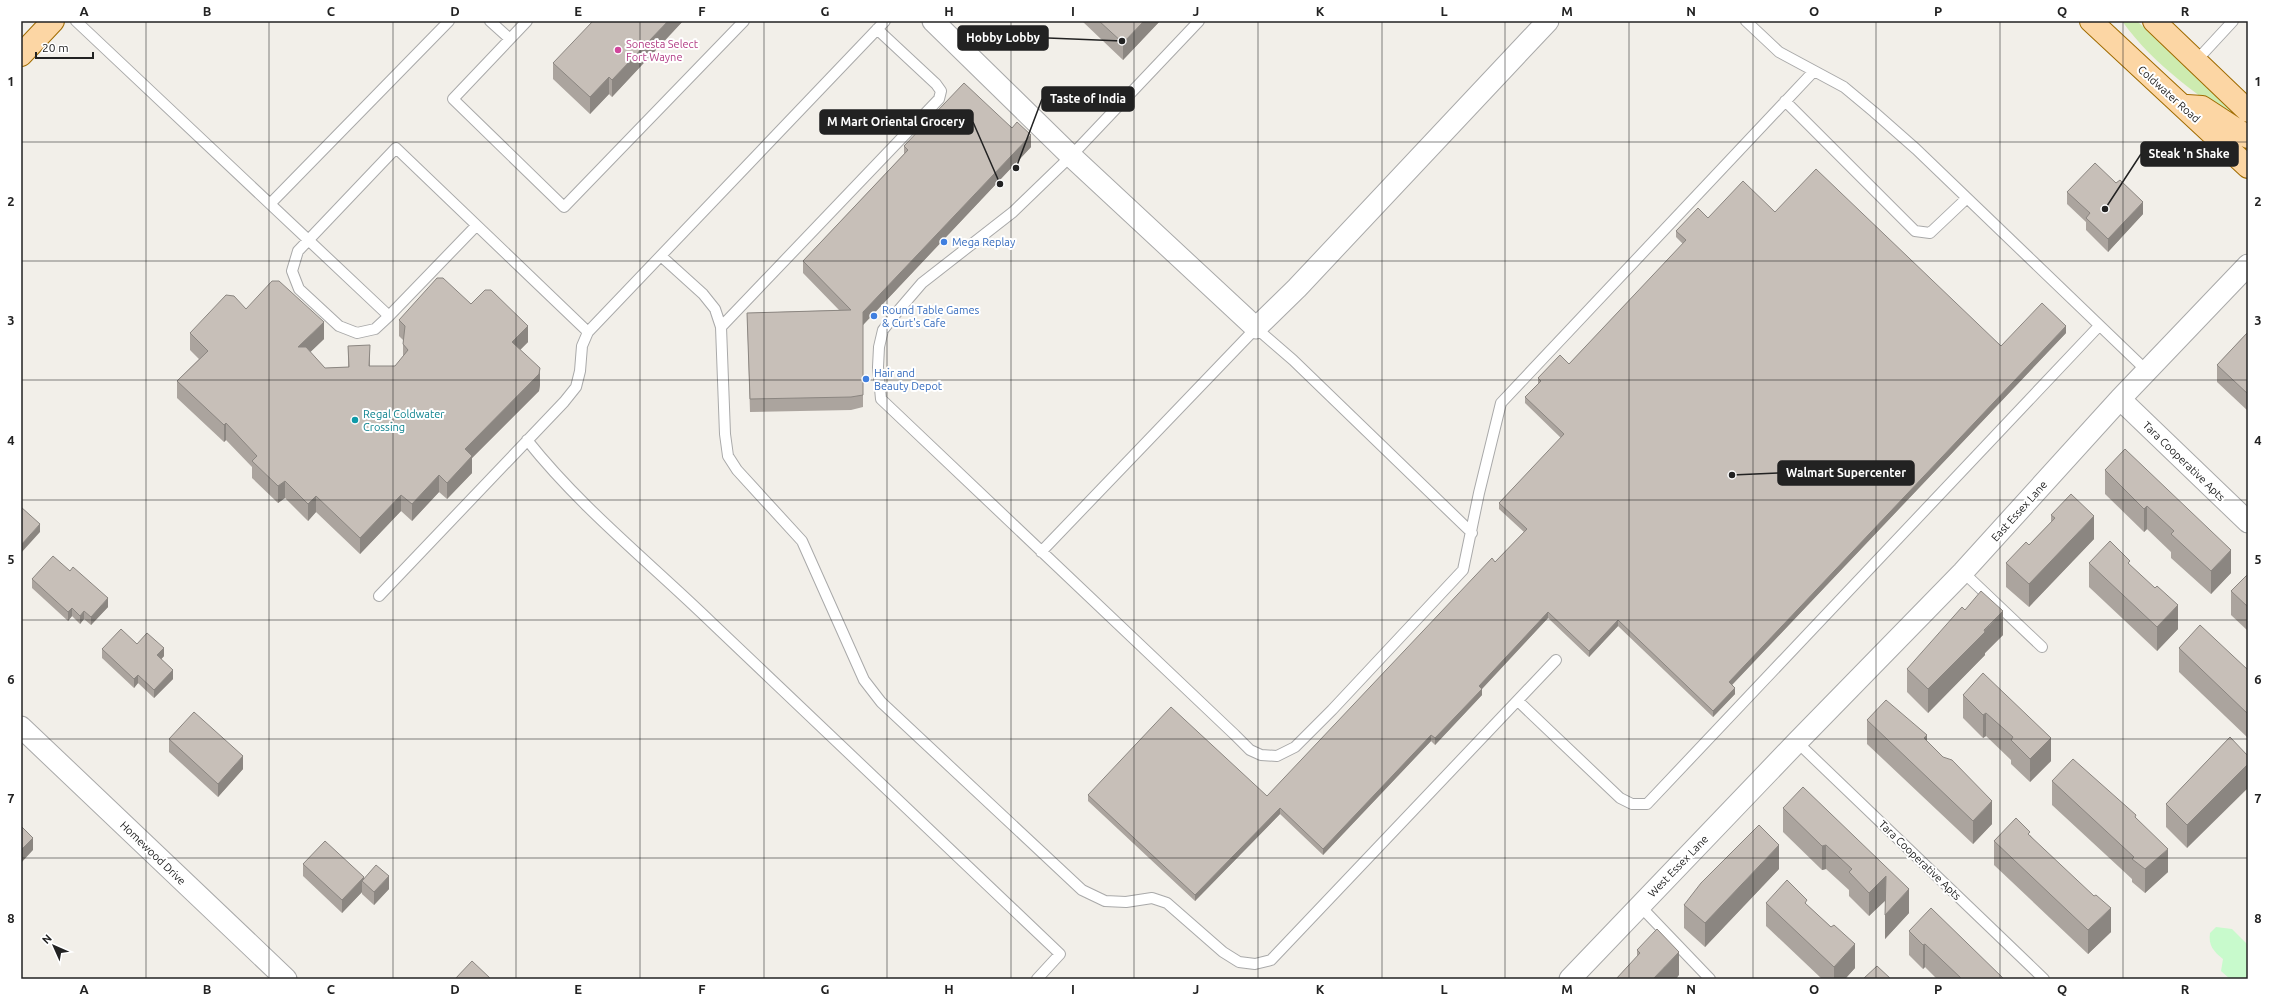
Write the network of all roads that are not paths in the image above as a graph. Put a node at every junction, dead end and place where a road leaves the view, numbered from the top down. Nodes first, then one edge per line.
1 (53, 21) edge
2 (76, 21) edge
3 (449, 21) edge
4 (490, 21) edge
5 (527, 21) edge
6 (744, 21) edge
7 (885, 21) edge
8 (933, 21) edge
9 (1200, 21) edge
10 (1548, 21) edge
11 (1746, 21) edge
12 (2091, 21) edge
13 (2154, 21) edge
14 (2233, 21) edge
15 (877, 29) junction
16 (510, 38) junction
17 (21, 55) edge
18 (2196, 61) junction
19 (1814, 71) junction
20 (1785, 102) junction
21 (2182, 106) junction
22 (2248, 111) edge
23 (2248, 137) edge
24 (1071, 156) junction
25 (2248, 167) edge
26 (1966, 199) junction
27 (270, 204) junction
28 (476, 226) junction
29 (308, 240) junction
30 (660, 256) junction
31 (2248, 265) edge
32 (389, 316) junction
33 (2099, 326) junction
34 (721, 327) junction
35 (1256, 328) junction
36 (588, 332) junction
37 (2147, 371) junction
38 (2120, 399) junction
39 (527, 440) junction
40 (2248, 522) edge
41 (1472, 533) junction
42 (1041, 552) junction
43 (1963, 572) junction
44 (379, 596) dead end
45 (2042, 647) dead end
46 (1556, 660) dead end
47 (1518, 702) junction
48 (21, 727) edge
49 (1792, 747) junction
50 (1640, 906) junction
51 (286, 979) edge
52 (1037, 979) edge
53 (1570, 979) edge
54 (1710, 979) edge
55 (2044, 979) edge

1 - 17 main road
2 - 27 lane
3 - 27 lane
4 - 16 lane
5 - 16 lane
6 - 16 lane
7 - 15 lane
8 - 24 street
9 - 24 lane
10 - 35 street
11 - 19 lane
12 - 21 main road, Coldwater Road
13 - 18 main road
14 - 18 lane
15 - 30 lane
15 - 34 lane
18 - 22 main road
19 - 20 lane
19 - 26 lane
20 - 26 lane
20 - 41 lane
21 - 23 main road
21 - 25 main road, Coldwater Road
24 - 35 street
24 - 42 lane
26 - 33 lane
27 - 29 lane
28 - 29 lane
28 - 32 lane
28 - 36 lane
29 - 32 lane
29 - 32 lane
30 - 34 lane
30 - 36 lane
31 - 37 street, East Essex Lane
33 - 37 lane
33 - 47 lane
34 - 47 lane
35 - 41 lane
35 - 42 lane
36 - 39 lane
37 - 38 street, East Essex Lane
38 - 40 street, Tara Cooperative Apts
38 - 43 street, East Essex Lane
39 - 44 lane
39 - 52 lane
41 - 42 lane
43 - 45 lane
43 - 49 street, East Essex Lane
46 - 47 lane
48 - 51 street, Homewood Drive
49 - 50 street, West Essex Lane
49 - 55 lane, Tara Cooperative Apts
50 - 53 street, West Essex Lane
50 - 54 lane

